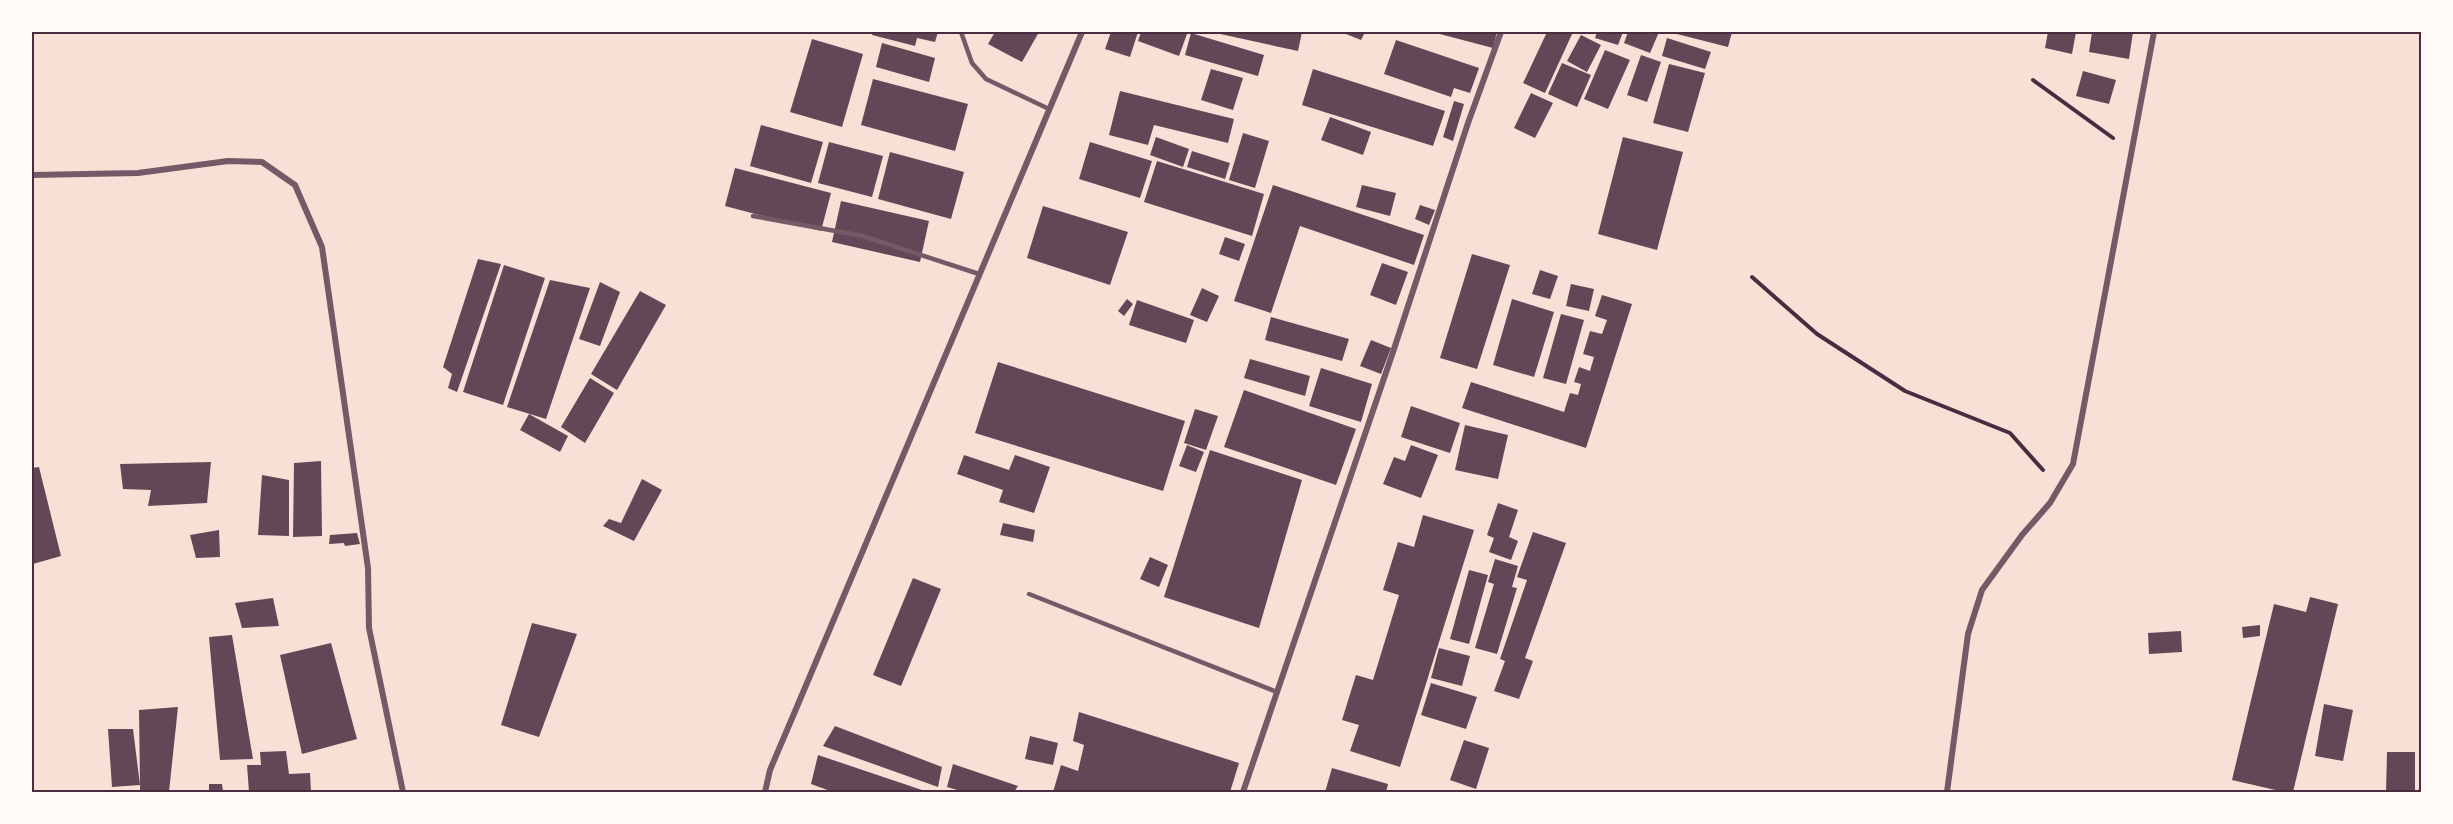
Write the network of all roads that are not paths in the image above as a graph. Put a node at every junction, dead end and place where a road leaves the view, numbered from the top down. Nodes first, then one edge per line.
1 (961, 32) edge
2 (1082, 32) edge
3 (1501, 32) edge
4 (2154, 32) edge
5 (1049, 109) junction
6 (32, 175) edge
7 (753, 216) dead end
8 (979, 274) junction
9 (1029, 594) dead end
10 (1277, 692) junction
11 (403, 792) edge
12 (765, 792) edge
13 (1243, 792) edge
14 (1947, 792) edge

1 - 5 lane
2 - 5 street
3 - 10 street
4 - 14 street
5 - 8 street
6 - 11 street
7 - 8 lane
8 - 12 street
9 - 10 lane
10 - 13 street

